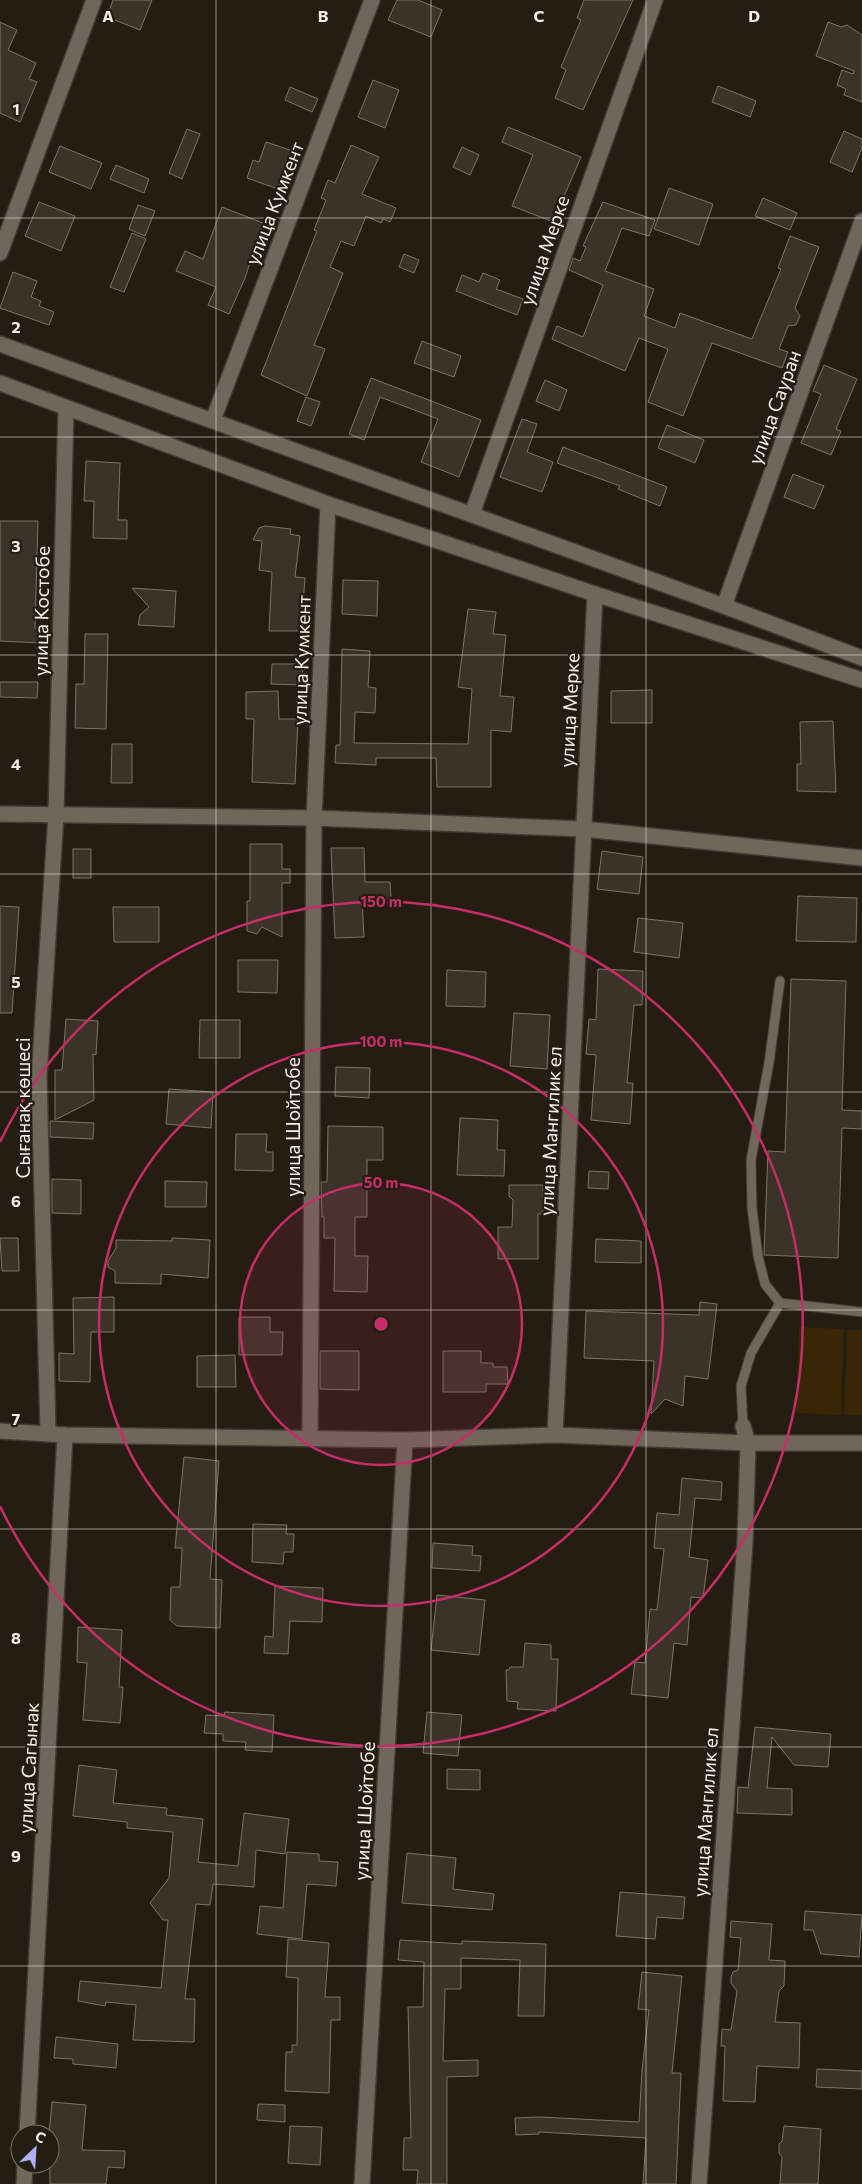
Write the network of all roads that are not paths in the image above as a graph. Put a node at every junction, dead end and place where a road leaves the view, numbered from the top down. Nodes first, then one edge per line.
1 (94, 0) edge
2 (372, 0) edge
3 (655, 0) edge
4 (862, 221) edge
5 (0, 253) edge
6 (0, 344) edge
7 (0, 384) edge
8 (66, 408) junction
9 (213, 420) junction
10 (328, 504) junction
11 (472, 514) junction
12 (595, 594) junction
13 (724, 606) junction
14 (862, 658) edge
15 (862, 680) edge
16 (0, 814) edge
17 (56, 815) junction
18 (314, 818) junction
19 (584, 829) junction
20 (862, 858) edge
21 (780, 981) dead end
22 (780, 1302) junction
23 (862, 1312) edge
24 (743, 1426) joint
25 (0, 1431) edge
26 (48, 1432) junction
27 (65, 1435) junction
28 (555, 1435) junction
29 (310, 1437) junction
30 (405, 1440) junction
31 (748, 1442) junction
32 (862, 1443) edge
33 (27, 2124) edge
34 (362, 2184) edge
35 (699, 2184) edge

1 - 5 street
2 - 9 street, улица Кумкент
3 - 11 street, улица Мерке
4 - 13 street, улица Сауран
6 - 9 street
7 - 8 street
8 - 10 street
8 - 17 street, улица Костобе
9 - 11 street
10 - 12 street
10 - 18 street, улица Кумкент
11 - 13 street
12 - 15 street
12 - 19 street, улица Мерке
13 - 14 street
16 - 17 street
17 - 18 street
17 - 26 street, Сығанақ көшесі
18 - 19 street
18 - 29 street, улица Шойтобе
19 - 20 street
19 - 28 street, улица Мангилик ел
21 - 22 lane
22 - 23 lane
22 - 24 lane
24 - 31 street, улица Мангилик ел
25 - 26 street
26 - 27 street
27 - 29 street
27 - 33 street, улица Сагынак
28 - 30 street
28 - 31 street
29 - 30 street
30 - 34 street, улица Шойтобе
31 - 32 street
31 - 35 street, улица Мангилик ел

